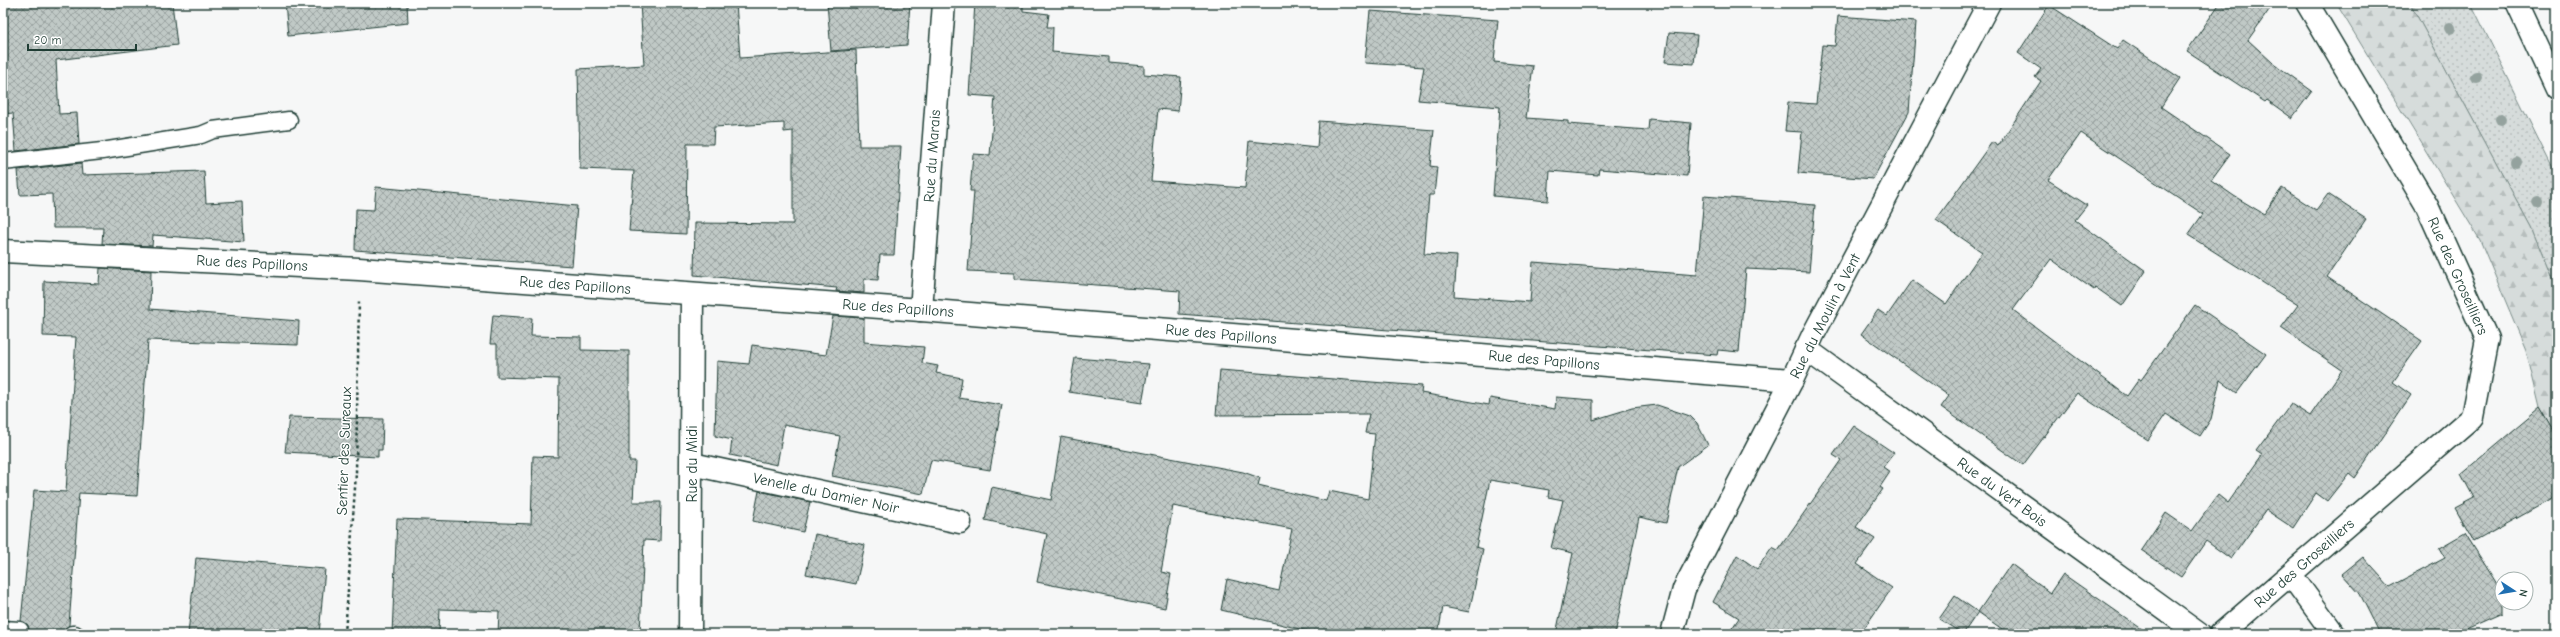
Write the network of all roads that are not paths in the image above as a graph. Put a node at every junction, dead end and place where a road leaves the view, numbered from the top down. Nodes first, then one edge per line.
1 (944, 3) edge
2 (1989, 3) edge
3 (2307, 3) edge
4 (2517, 3) edge
5 (2557, 89) edge
6 (289, 120) dead end
7 (3, 162) edge
8 (3, 251) edge
9 (692, 294) junction
10 (921, 310) junction
11 (1806, 349) junction
12 (1792, 380) junction
13 (692, 464) junction
14 (960, 522) dead end
15 (2291, 575) junction
16 (3, 629) edge
17 (20, 630) dead end
18 (690, 634) edge
19 (1672, 634) edge
20 (2198, 634) edge
21 (2221, 634) edge
22 (2334, 634) edge

1 - 10 main road, Rue du Marais
2 - 11 main road, Rue du Moulin à Vent
3 - 15 main road, Rue des Groseilliers
4 - 5 main road
6 - 7 lane
8 - 9 main road, Rue des Papillons
9 - 10 main road, Rue des Papillons
9 - 13 main road, Rue du Midi
10 - 12 main road, Rue des Papillons
11 - 12 main road, Rue du Moulin à Vent
11 - 20 main road, Rue du Vert Bois
12 - 19 main road, Rue du Moulin à Vent
13 - 14 main road, Venelle du Damier Noir
13 - 18 main road, Rue du Midi
15 - 21 main road, Rue des Groseilliers
15 - 22 main road
16 - 17 lane

